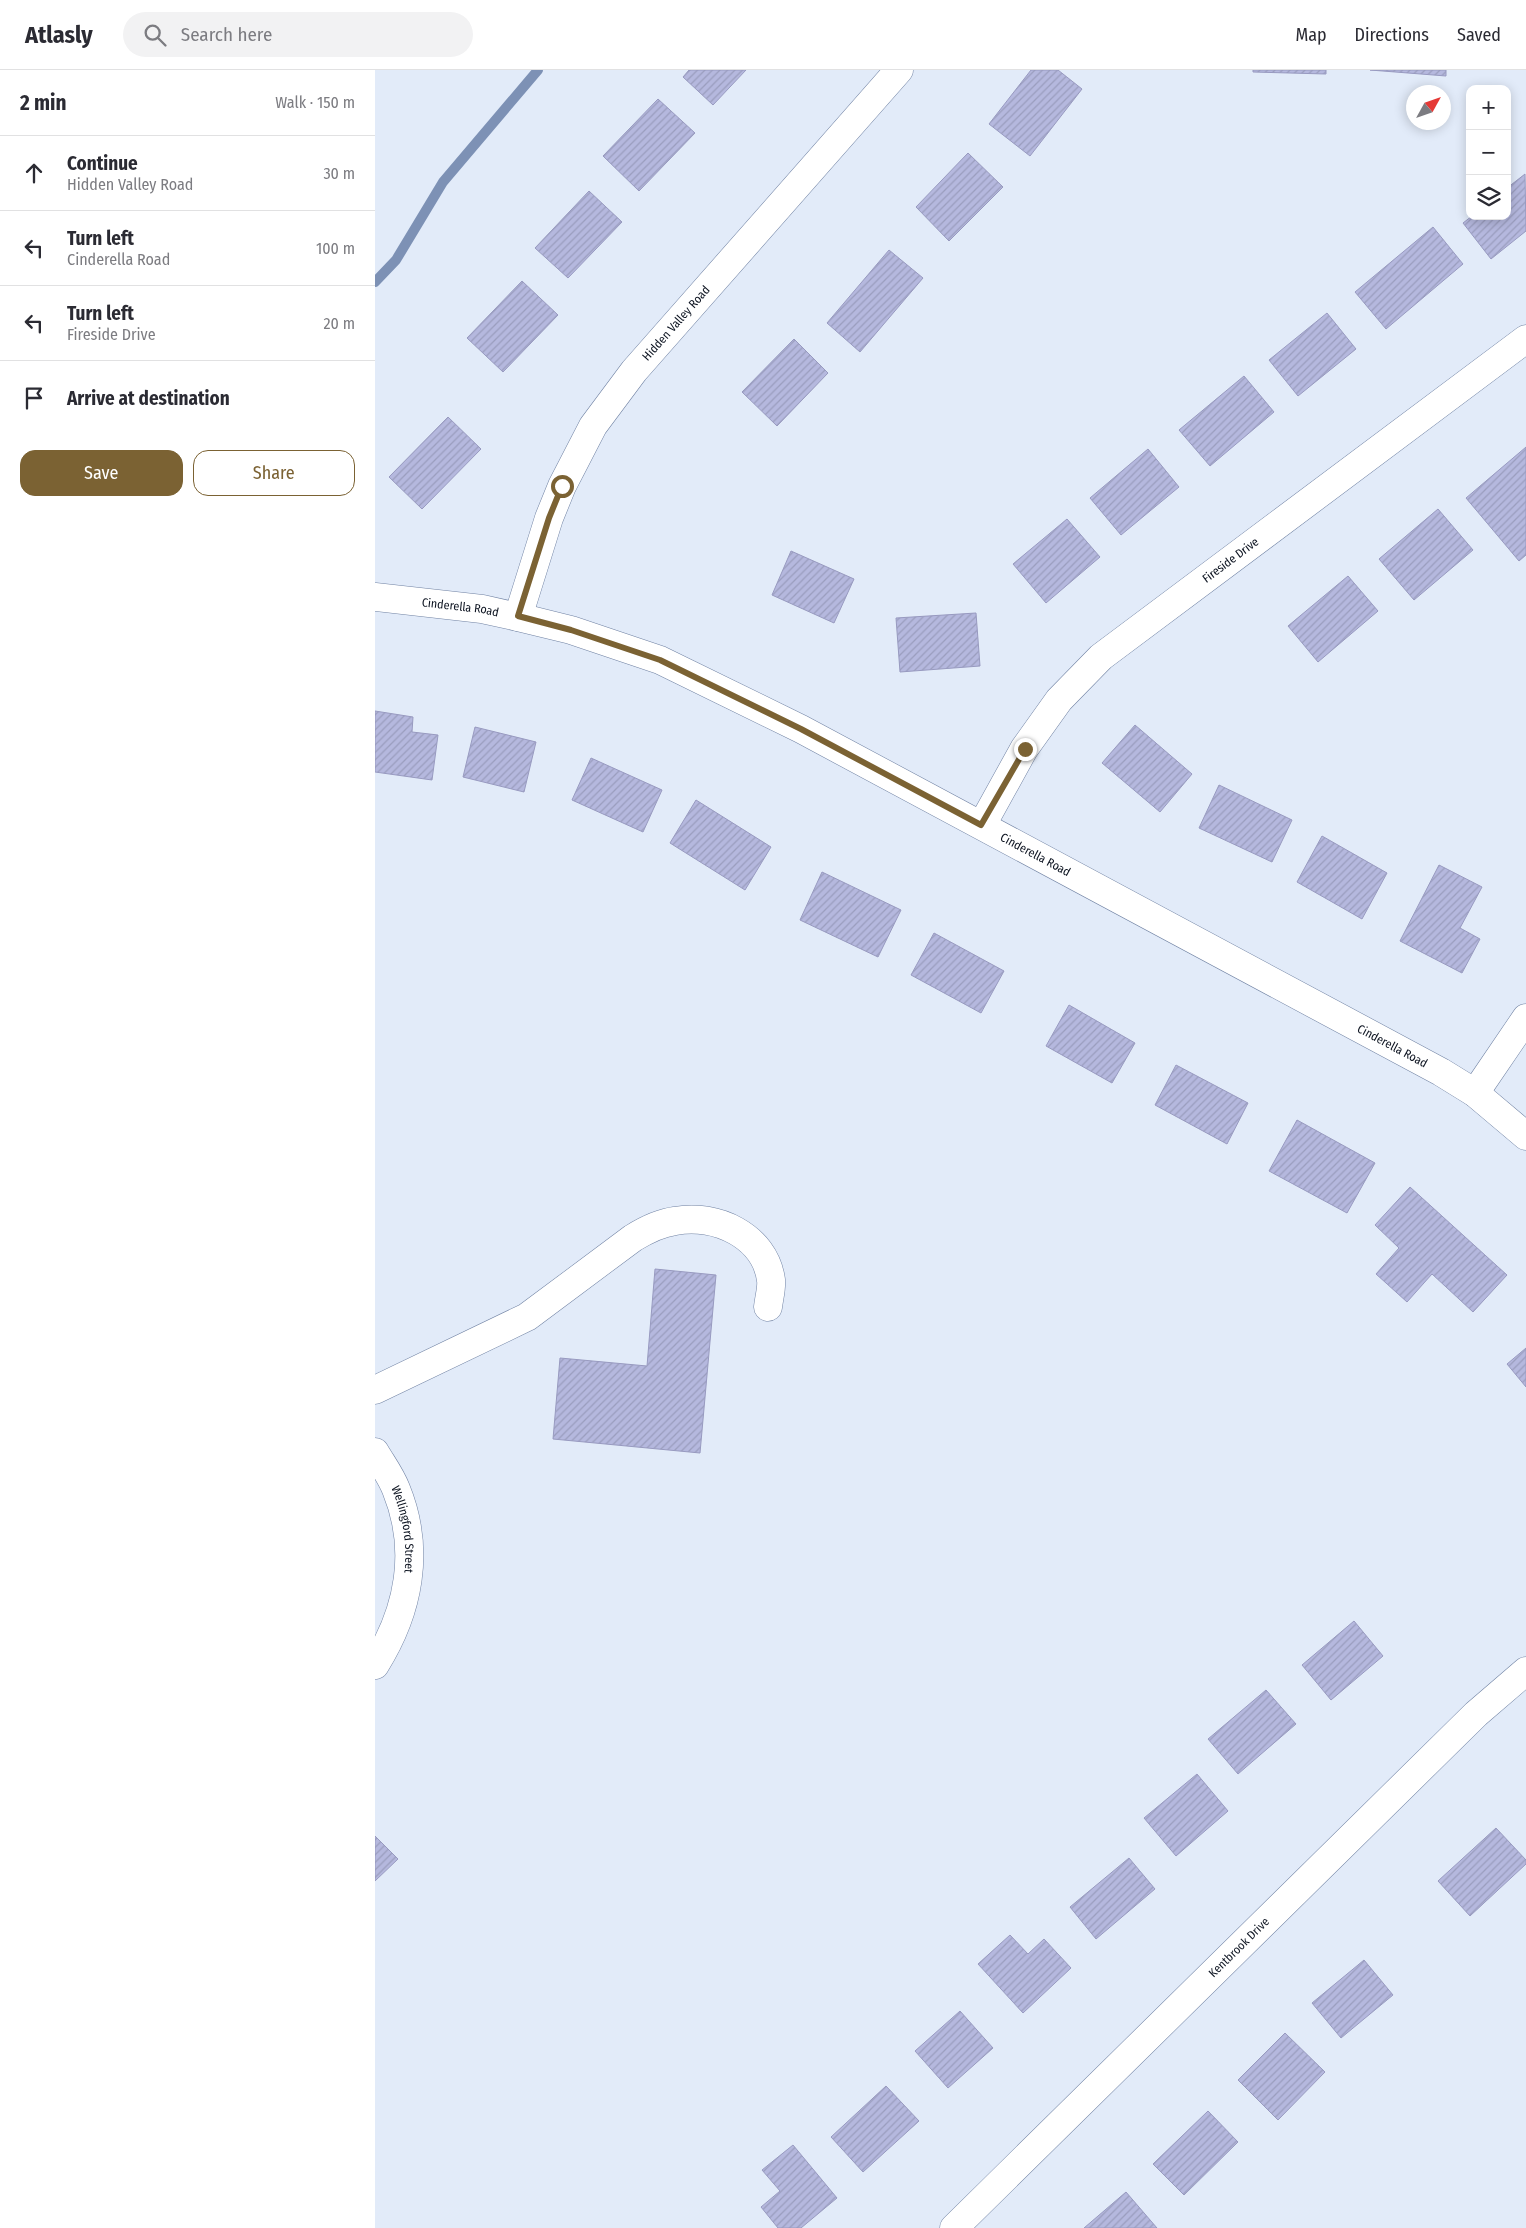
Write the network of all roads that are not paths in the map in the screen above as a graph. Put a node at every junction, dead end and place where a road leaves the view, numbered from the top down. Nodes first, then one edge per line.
1 (899, 70) edge
2 (1526, 339) edge
3 (375, 597) edge
4 (518, 616) junction
5 (981, 825) junction
6 (1526, 1018) edge
7 (1475, 1093) junction
8 (1526, 1136) edge
9 (768, 1307) dead end
10 (375, 1390) edge
11 (375, 1452) edge
12 (375, 1665) edge
13 (1526, 1671) edge
14 (954, 2228) edge

1 - 4 street, Hidden Valley Road
2 - 5 street, Fireside Drive
3 - 4 street, Cinderella Road
4 - 5 street, Cinderella Road
5 - 7 street, Cinderella Road
6 - 7 street
7 - 8 street, Cinderella Road
9 - 10 street
11 - 12 street, Wellingford Street
13 - 14 street, Kentbrook Drive

